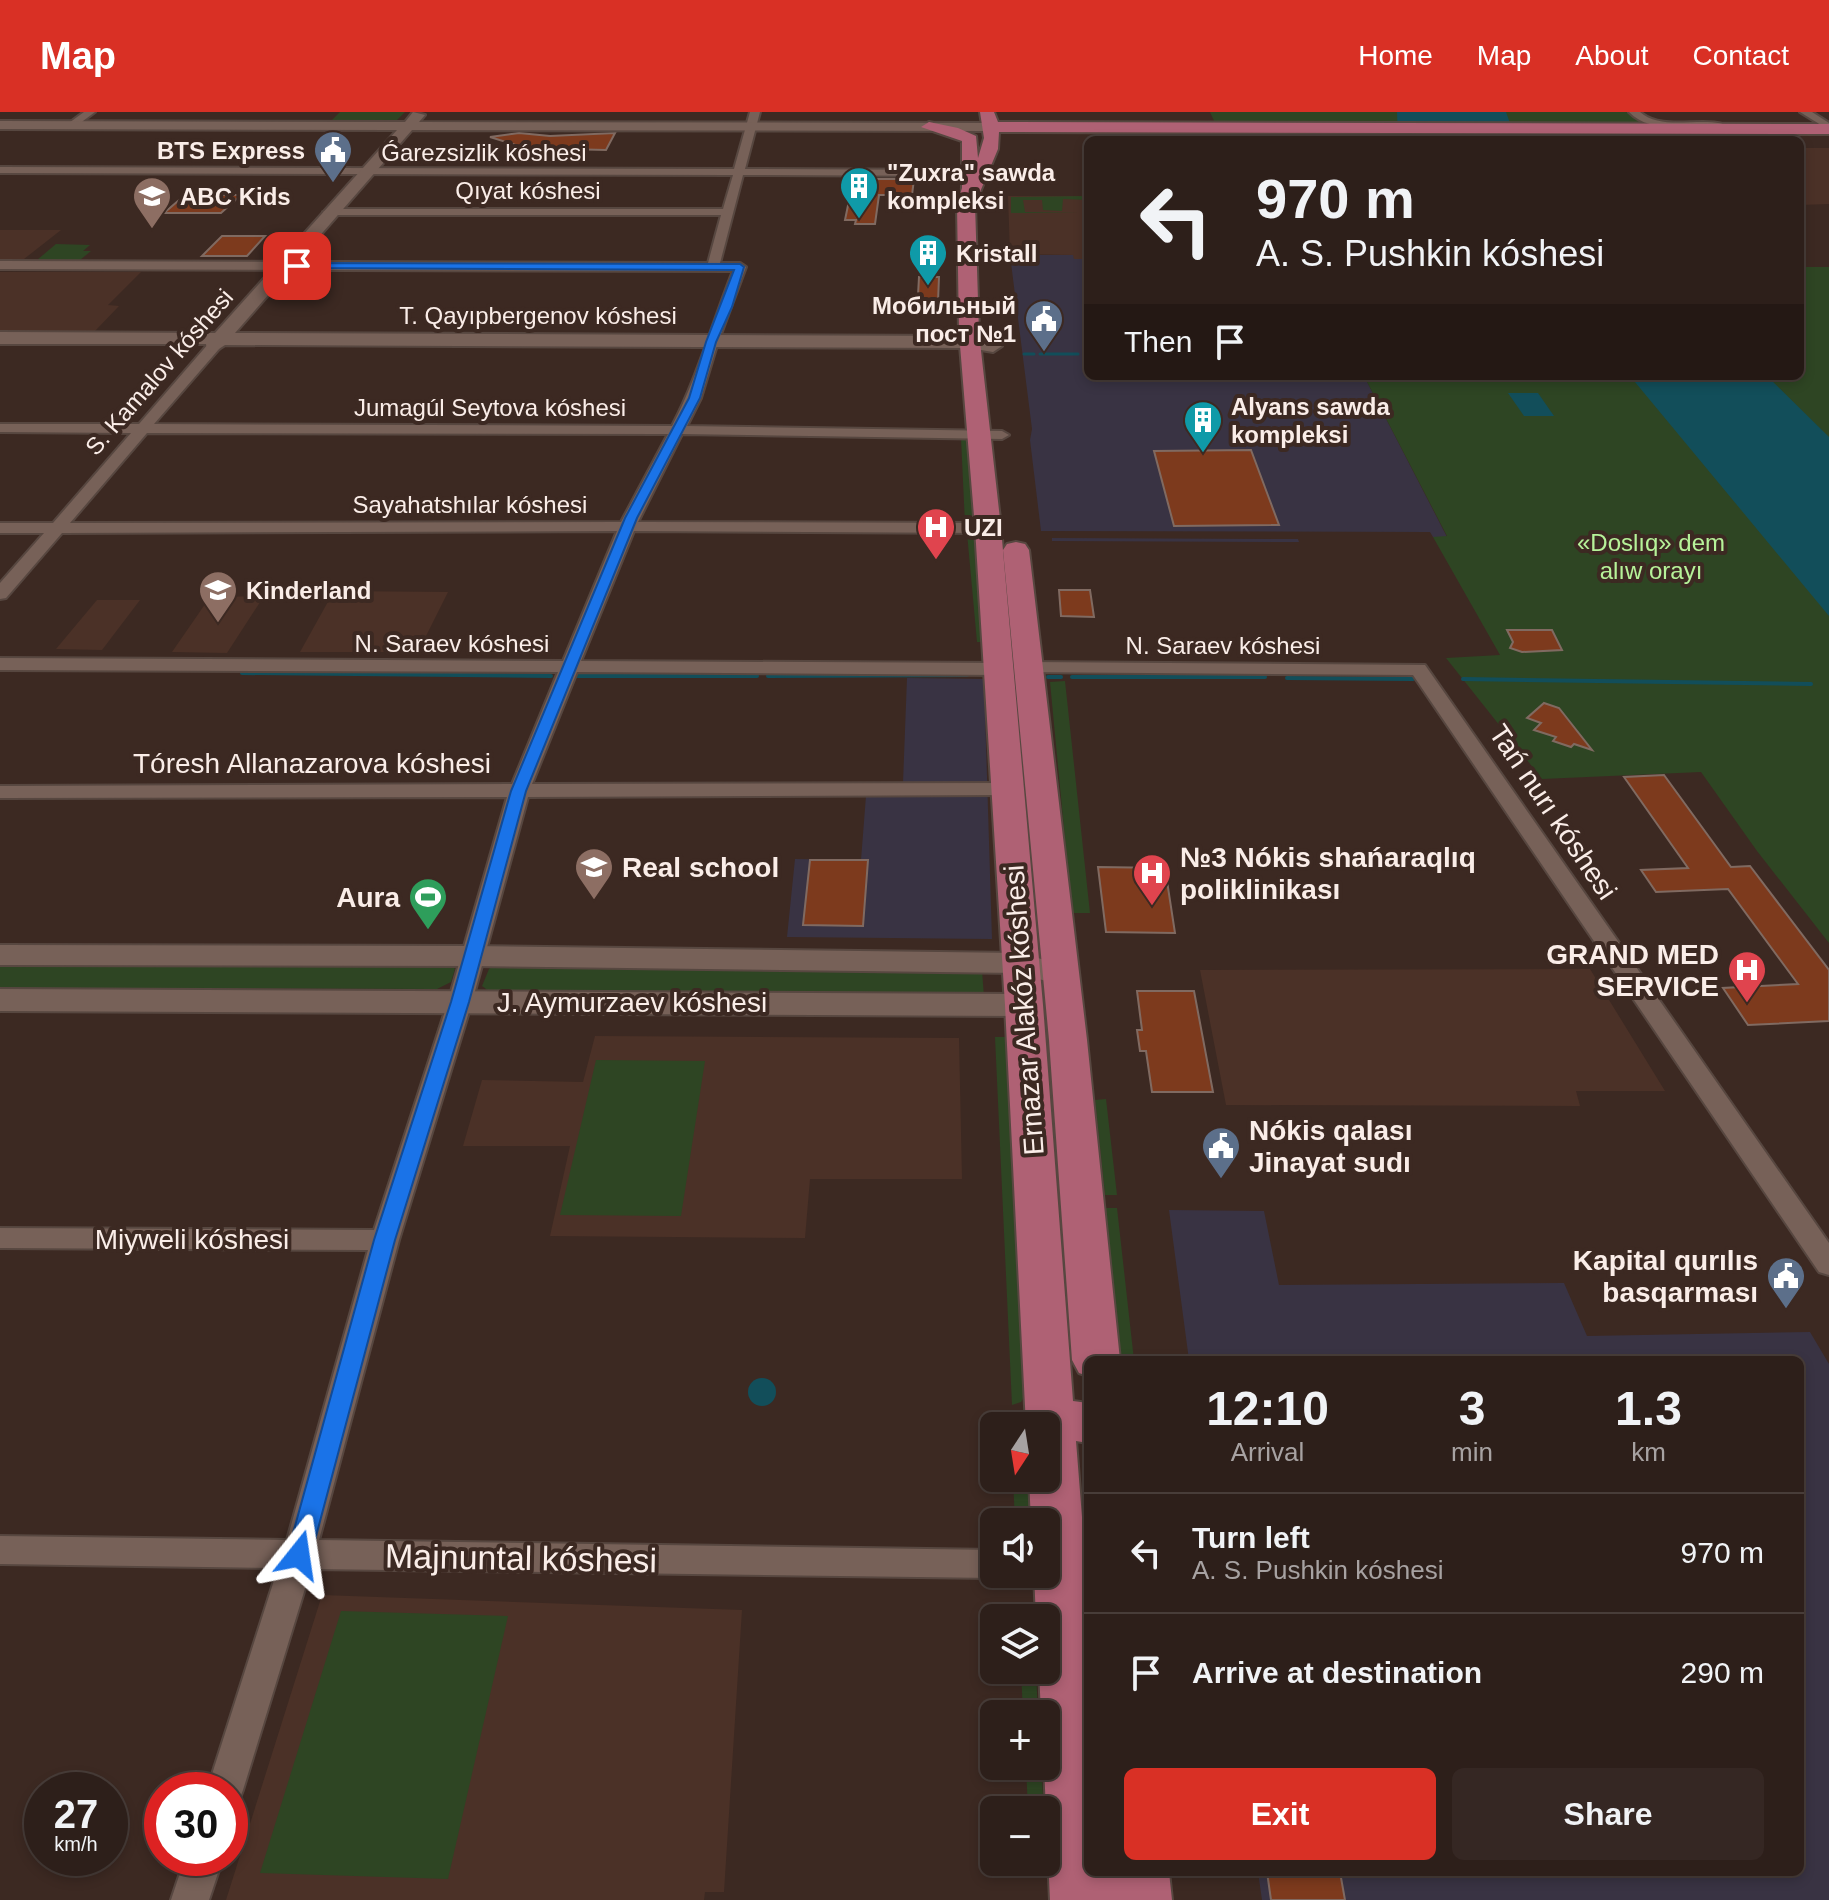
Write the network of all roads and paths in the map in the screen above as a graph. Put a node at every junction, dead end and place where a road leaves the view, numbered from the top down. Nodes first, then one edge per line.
1 (90, 112) edge
2 (421, 112) edge
3 (974, 112) edge
4 (1634, 112) edge
5 (1805, 112) edge
6 (1000, 118) edge
7 (752, 119) edge
8 (0, 125) edge
9 (72, 125) junction
10 (408, 126) junction
11 (929, 127) junction
12 (1094, 128) junction
13 (1829, 128) edge
14 (1729, 129) junction
15 (1018, 144) dead end
16 (0, 170) edge
17 (366, 172) junction
18 (737, 172) junction
19 (973, 177) junction
20 (329, 212) junction
21 (726, 212) junction
22 (976, 240) junction
23 (0, 265) edge
24 (282, 266) junction
25 (713, 267) junction
26 (0, 338) edge
27 (217, 343) junction
28 (710, 345) junction
29 (0, 346) edge
30 (970, 346) junction
31 (994, 356) joint
32 (0, 428) edge
33 (142, 428) junction
34 (994, 428) junction
35 (680, 430) junction
36 (1005, 525) junction
37 (628, 527) junction
38 (0, 528) edge
39 (57, 528) junction
40 (0, 594) edge
41 (0, 664) edge
42 (569, 668) junction
43 (1013, 669) junction
44 (1418, 669) joint
45 (1008, 789) junction
46 (519, 791) junction
47 (0, 792) edge
48 (0, 955) edge
49 (473, 956) junction
50 (1036, 967) junction
51 (0, 1000) edge
52 (460, 1002) junction
53 (0, 1238) edge
54 (385, 1240) junction
55 (1829, 1265) edge
56 (1046, 1347) junction
57 (1095, 1354) edge
58 (1084, 1358) edge
59 (1070, 1428) edge
60 (1060, 1508) edge
61 (0, 1550) edge
62 (299, 1555) junction
63 (980, 1564) edge
64 (1055, 1588) edge
65 (231, 1772) edge
66 (198, 1876) edge
67 (1139, 1876) edge
68 (190, 1900) edge
69 (1081, 1900) edge
70 (1141, 1900) edge

1 - 9 street
2 - 10 street, S. Kamalov kóshesi
3 - 11 main road
4 - 14 street
5 - 13 street
6 - 11 street
6 - 12 main road
6 - 19 main road, Ernazar Alakóz kóshesi
6 - 22 main road, Ernazar Alakóz kóshesi
7 - 10 street
7 - 11 street
7 - 18 street
8 - 9 street
9 - 10 street
10 - 17 street, S. Kamalov kóshesi
11 - 19 main road
12 - 14 main road
12 - 15 main road
13 - 14 main road
16 - 17 street, Ǵarezsizlik kóshesi
17 - 18 street, Ǵarezsizlik kóshesi
17 - 20 street, S. Kamalov kóshesi
18 - 19 street, Ǵarezsizlik kóshesi
18 - 21 street
19 - 22 main road, Ernazar Alakóz kóshesi
20 - 21 street, Qıyat kóshesi
20 - 24 street, S. Kamalov kóshesi
21 - 25 street
22 - 30 main road, Ernazar Alakóz kóshesi
22 - 31 main road, Ernazar Alakóz kóshesi
23 - 24 street
24 - 25 street
24 - 27 street, S. Kamalov kóshesi
25 - 28 street
26 - 27 street, T. Qayıpbergenov kóshesi
27 - 28 street, T. Qayıpbergenov kóshesi
27 - 29 street, T. Qayıpbergenov kóshesi
27 - 33 street, S. Kamalov kóshesi
28 - 30 street, T. Qayıpbergenov kóshesi
28 - 35 street
30 - 31 street, T. Qayıpbergenov kóshesi
30 - 34 main road, Ernazar Alakóz kóshesi
32 - 33 street, Jumagúl Seytova kóshesi
33 - 35 street, Jumagúl Seytova kóshesi
33 - 39 street, S. Kamalov kóshesi
34 - 35 street, Jumagúl Seytova kóshesi
34 - 36 main road, Ernazar Alakóz kóshesi
35 - 37 street
36 - 37 street, Sayahatshılar kóshesi
36 - 43 main road, Ernazar Alakóz kóshesi
37 - 39 street, Sayahatshılar kóshesi
37 - 42 street
38 - 39 street, Sayahatshılar kóshesi
39 - 40 street, S. Kamalov kóshesi
41 - 42 street, N. Saraev kóshesi
42 - 43 street, N. Saraev kóshesi
42 - 46 street
43 - 44 street, N. Saraev kóshesi
43 - 45 main road, Ernazar Alakóz kóshesi
43 - 50 main road, Ernazar Alakóz kóshesi
44 - 55 street, Tań nurı kóshesi
45 - 46 street, Tóresh Allanazarova kóshesi
45 - 50 main road, Ernazar Alakóz kóshesi
46 - 47 street, Tóresh Allanazarova kóshesi
46 - 49 street
48 - 49 street, J. Aymurzaev kóshesi
49 - 50 street, J. Aymurzaev kóshesi
49 - 52 street
50 - 52 street, J. Aymurzaev kóshesi
50 - 56 main road, Ernazar Alakóz kóshesi
50 - 57 main road, Ernazar Alakóz kóshesi
51 - 52 street, J. Aymurzaev kóshesi
52 - 54 street
53 - 54 street, Miyweli kóshesi
54 - 62 street
56 - 58 main road
56 - 59 main road, Ernazar Alakóz kóshesi
59 - 60 main road, Ernazar Alakóz kóshesi
61 - 62 street, Majnuntal kóshesi
62 - 63 street, Majnuntal kóshesi
62 - 65 street
64 - 69 main road, Ernazar Alakóz kóshesi
66 - 68 street
67 - 70 main road

